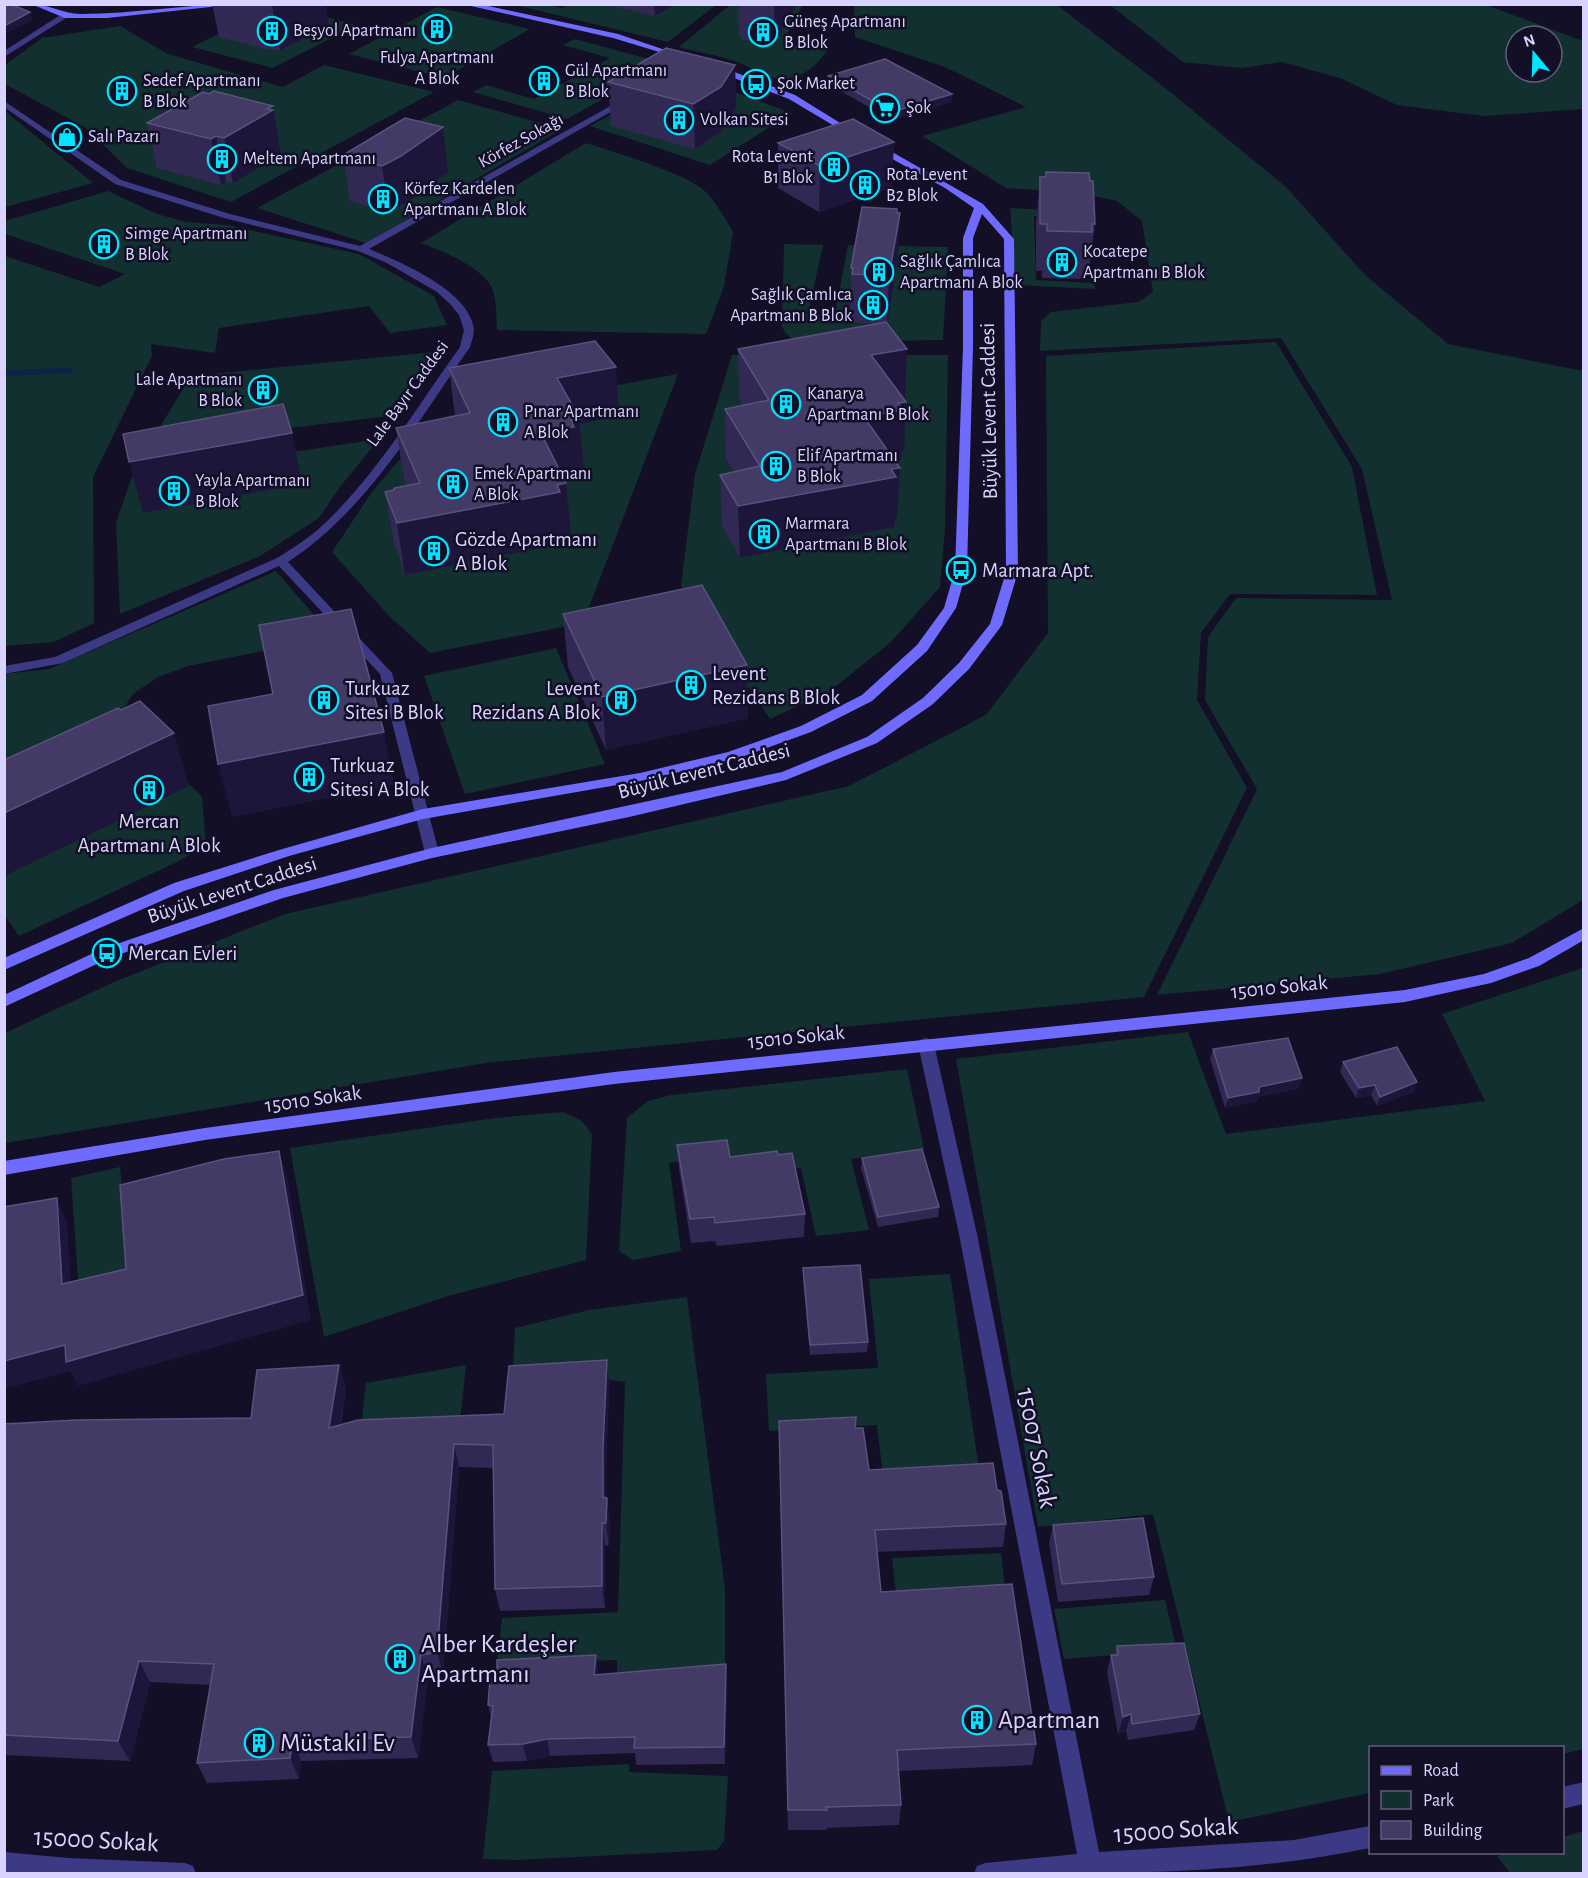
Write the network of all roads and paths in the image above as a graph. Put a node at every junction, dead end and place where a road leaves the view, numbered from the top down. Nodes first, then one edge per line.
1 (35, 4) edge
2 (235, 4) edge
3 (466, 4) edge
4 (65, 16) junction
5 (4, 55) edge
6 (686, 58) edge
7 (707, 65) edge
8 (639, 94) edge
9 (4, 103) edge
10 (862, 138) edge
11 (872, 144) edge
12 (980, 206) junction
13 (361, 249) junction
14 (281, 561) junction
15 (4, 670) edge
16 (423, 814) junction
17 (432, 853) junction
18 (1584, 933) edge
19 (4, 965) edge
20 (4, 1002) edge
21 (926, 1044) junction
22 (4, 1168) edge
23 (1584, 1793) edge
24 (1564, 1798) edge
25 (1369, 1837) edge
26 (4, 1863) edge
27 (1089, 1864) junction
28 (185, 1874) edge
29 (985, 1874) edge

1 - 4 street
2 - 4 street
3 - 6 street
4 - 5 street
7 - 10 street
8 - 13 street, Körfez Sokağı
9 - 13 street, Lale Bayır Caddesi
11 - 12 street, Büyük Levent Caddesi
12 - 16 street, Büyük Levent Caddesi
12 - 17 street, Büyük Levent Caddesi
13 - 14 street, Lale Bayır Caddesi
14 - 15 street, Lale Bayır Caddesi
14 - 16 street
16 - 17 street
16 - 19 street, Büyük Levent Caddesi
17 - 20 street, Büyük Levent Caddesi
18 - 21 street, 15010 Sokak
21 - 22 street, 15010 Sokak
21 - 27 street, 15007 Sokak
23 - 24 street
25 - 27 street, 15000 Sokak
26 - 28 street, 15000 Sokak
27 - 29 street, 15000 Sokak

